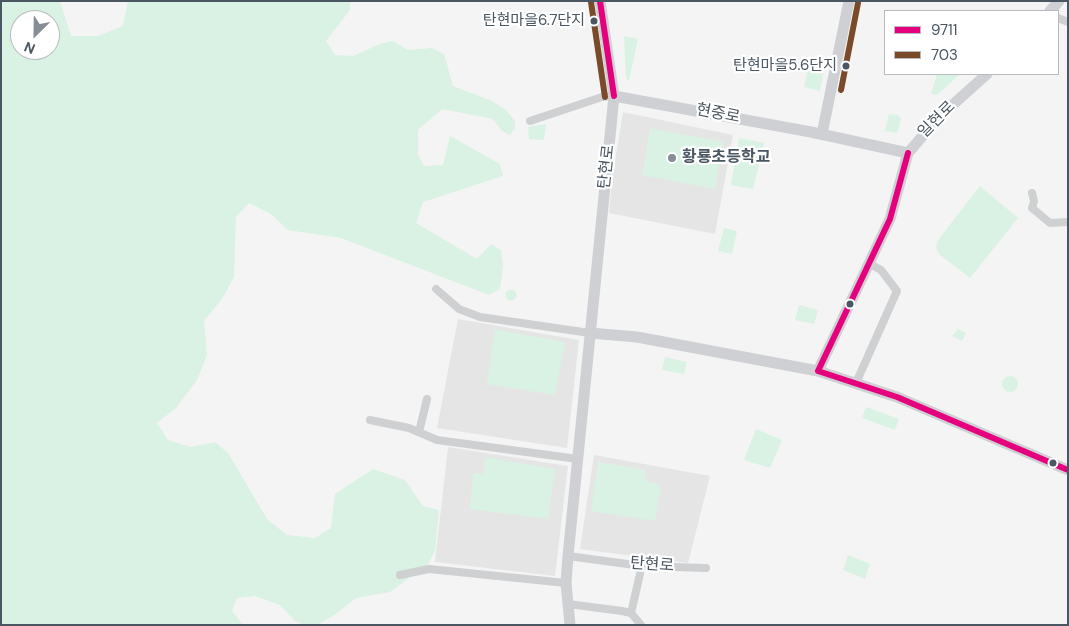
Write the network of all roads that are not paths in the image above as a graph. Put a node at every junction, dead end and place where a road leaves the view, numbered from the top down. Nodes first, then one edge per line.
1 (600, 1) edge
2 (849, 1) edge
3 (987, 75) edge
4 (614, 96) junction
5 (530, 121) dead end
6 (822, 134) junction
7 (908, 153) junction
8 (1032, 193) dead end
9 (1067, 222) edge
10 (868, 263) junction
11 (436, 289) dead end
12 (590, 333) junction
13 (818, 371) junction
14 (856, 383) junction
15 (427, 398) dead end
16 (370, 420) dead end
17 (419, 432) junction
18 (578, 458) junction
19 (1068, 470) edge
20 (568, 556) junction
21 (706, 568) dead end
22 (640, 574) dead end
23 (400, 575) dead end
24 (566, 583) junction
25 (568, 604) junction
26 (631, 613) junction
27 (570, 625) edge
28 (641, 625) edge

1 - 4 main road, 탄현로
2 - 6 main road
3 - 7 main road, 일현로
4 - 5 street
4 - 6 main road, 현중로
4 - 12 main road, 탄현로
6 - 7 main road, 현중로
7 - 10 main road, 일현로
8 - 9 street
10 - 13 main road, 일현로
10 - 14 street
11 - 12 street
12 - 13 main road
12 - 18 main road, 탄현로
13 - 14 main road
14 - 19 main road
15 - 17 street
16 - 17 street
17 - 18 street
18 - 20 main road, 탄현로
20 - 21 street, 탄현로
20 - 24 main road, 탄현로
22 - 26 street
23 - 24 street
24 - 25 main road, 탄현로
25 - 26 street
25 - 27 main road, 탄현로
26 - 28 street

